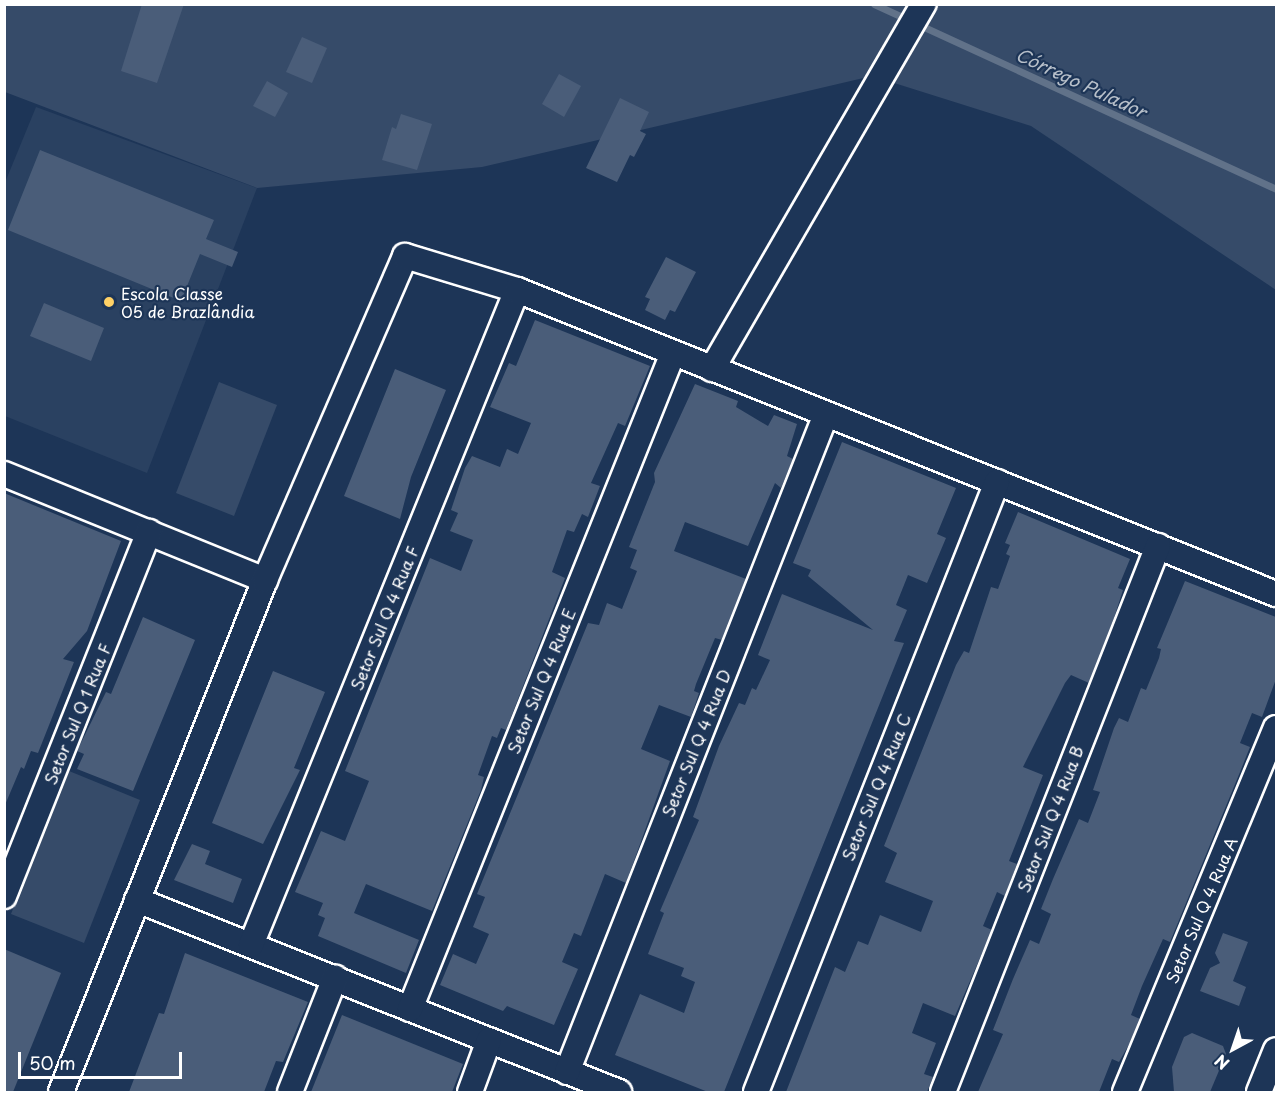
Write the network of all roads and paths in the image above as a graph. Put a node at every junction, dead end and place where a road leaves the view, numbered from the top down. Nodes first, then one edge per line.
1 (924, 4) edge
2 (517, 290) junction
3 (673, 353) junction
4 (712, 369) junction
5 (826, 414) junction
6 (4, 474) edge
7 (997, 482) junction
8 (149, 532) junction
9 (1158, 546) junction
10 (265, 580) junction
11 (1276, 594) edge
12 (1276, 728) edge
13 (4, 896) edge
14 (137, 900) junction
15 (251, 945) junction
16 (335, 978) junction
17 (410, 1009) junction
18 (489, 1040) junction
19 (1276, 1050) edge
20 (567, 1071) junction
21 (61, 1092) edge
22 (290, 1092) edge
23 (470, 1092) edge
24 (619, 1092) edge
25 (756, 1092) edge
26 (943, 1092) edge
27 (1125, 1092) edge
28 (1259, 1092) edge

1 - 4 street
2 - 3 street
2 - 10 street
2 - 15 street, Setor Sul Q 4 Rua F
3 - 4 street
3 - 17 street, Setor Sul Q 4 Rua E
4 - 5 street
5 - 7 street
5 - 20 street, Setor Sul Q 4 Rua D
6 - 8 street
7 - 9 street
7 - 25 street, Setor Sul Q 4 Rua C
8 - 10 street
8 - 13 street, Setor Sul Q 1 Rua F
9 - 11 street
9 - 26 street, Setor Sul Q 4 Rua B
10 - 14 street
12 - 27 street, Setor Sul Q 4 Rua A
14 - 15 street
14 - 21 street
15 - 16 street
16 - 17 street
16 - 22 street
17 - 18 street
18 - 20 street
18 - 23 street
19 - 28 street
20 - 24 street

